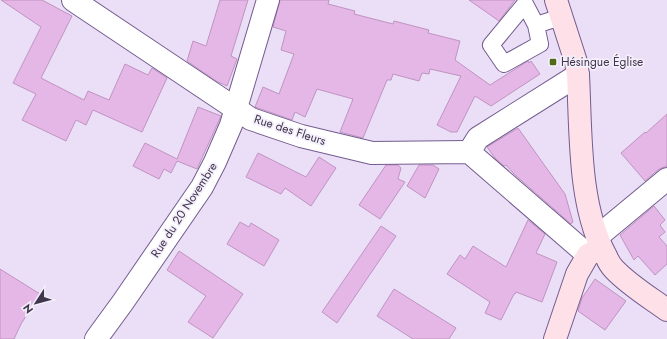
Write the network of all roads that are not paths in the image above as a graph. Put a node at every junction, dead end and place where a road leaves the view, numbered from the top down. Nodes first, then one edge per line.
1 (74, 0) edge
2 (268, 0) edge
3 (559, 9) edge
4 (536, 25) dead end
5 (578, 75) junction
6 (236, 108) junction
7 (468, 152) junction
8 (667, 180) edge
9 (596, 246) junction
10 (667, 310) edge
11 (96, 339) edge
12 (555, 339) edge

1 - 6 street, Rue des Fleurs
2 - 6 street, Rue du 20 Novembre
3 - 4 street
3 - 5 main road
5 - 7 street
5 - 9 main road
6 - 7 street, Rue des Fleurs
6 - 11 street, Rue du 20 Novembre
7 - 9 street
8 - 9 street
9 - 10 main road
9 - 12 main road

